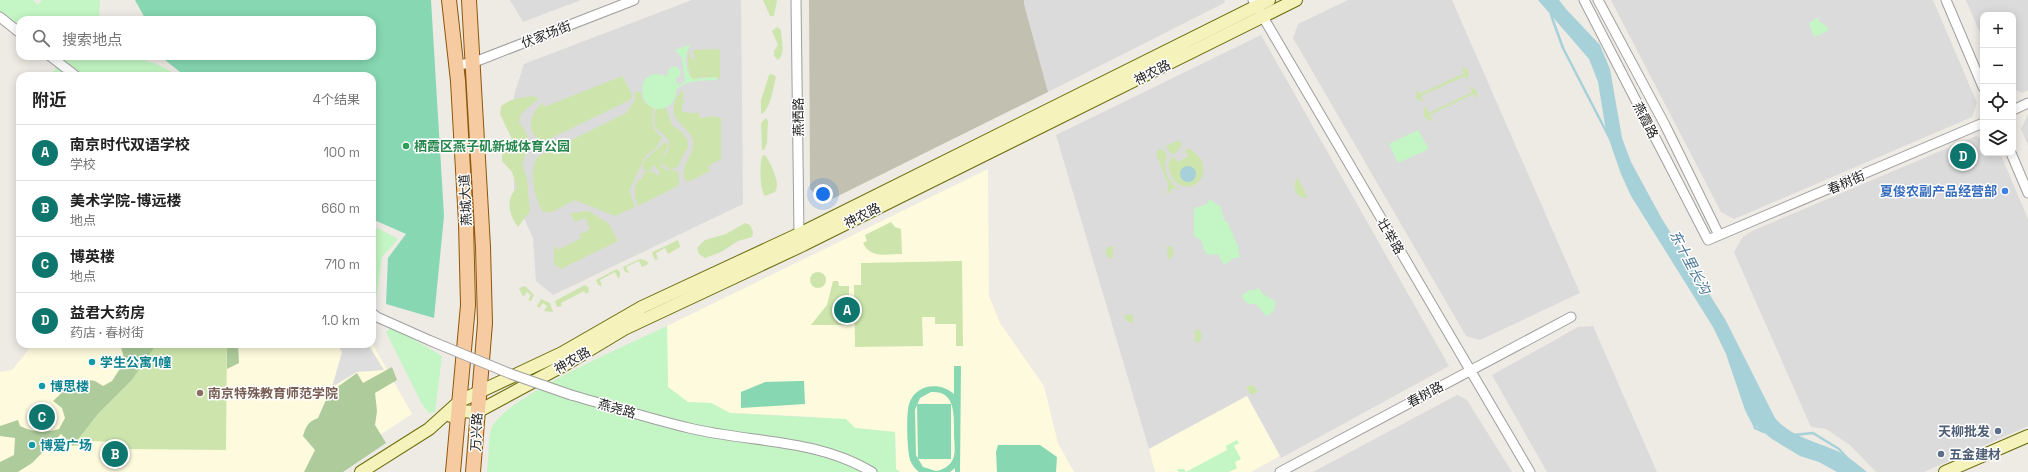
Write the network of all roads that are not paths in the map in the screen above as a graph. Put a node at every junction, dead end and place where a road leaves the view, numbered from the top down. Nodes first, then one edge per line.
1 (449, 0) edge
2 (469, 0) edge
3 (634, 0) edge
4 (796, 0) edge
5 (1269, 0) edge
6 (1296, 0) edge
7 (1584, 0) edge
8 (1598, 0) edge
9 (1946, 0) edge
10 (1257, 8) edge
11 (0, 18) edge
12 (16, 30) edge
13 (55, 60) edge
14 (472, 63) junction
15 (456, 65) junction
16 (71, 72) edge
17 (1982, 84) edge
18 (2028, 103) edge
19 (2016, 109) edge
20 (1980, 124) edge
21 (2012, 156) edge
22 (2028, 193) edge
23 (800, 234) junction
24 (1719, 235) junction
25 (1708, 240) joint
26 (376, 315) edge
27 (1571, 317) dead end
28 (1470, 370) junction
29 (479, 392) junction
30 (459, 406) junction
31 (476, 412) junction
32 (2028, 436) edge
33 (361, 472) edge
34 (452, 472) edge
35 (473, 472) edge
36 (872, 472) edge
37 (1280, 472) edge
38 (1530, 472) edge
39 (1945, 472) edge

1 - 15 main road, 燕城大道
2 - 14 main road, 燕城大道
3 - 14 street, 伏家场街
4 - 23 street, 燕栖路
5 - 10 street, 神农路
6 - 10 street, 神农路
7 - 25 street, 燕霞路
8 - 24 street, 燕霞路
9 - 17 street
10 - 23 street, 神农路
10 - 28 street, 壮举路
10 - 31 street, 神农路
11 - 12 street
13 - 16 street
14 - 15 street, 伏家场街
14 - 29 main road, 燕城大道
15 - 30 main road, 燕城大道
18 - 19 street
20 - 24 street, 春树街
21 - 22 street
23 - 29 street, 神农路
24 - 25 street, 春树街
26 - 36 street, 燕尧路, bridge
27 - 28 street, 春树路
28 - 37 street, 春树路
28 - 38 street, 壮举路
29 - 30 street, 神农路
29 - 31 main road, 万兴路
30 - 31 street
30 - 33 street, 神农路
30 - 34 main road, 万兴路
31 - 35 main road, 万兴路
32 - 39 street

